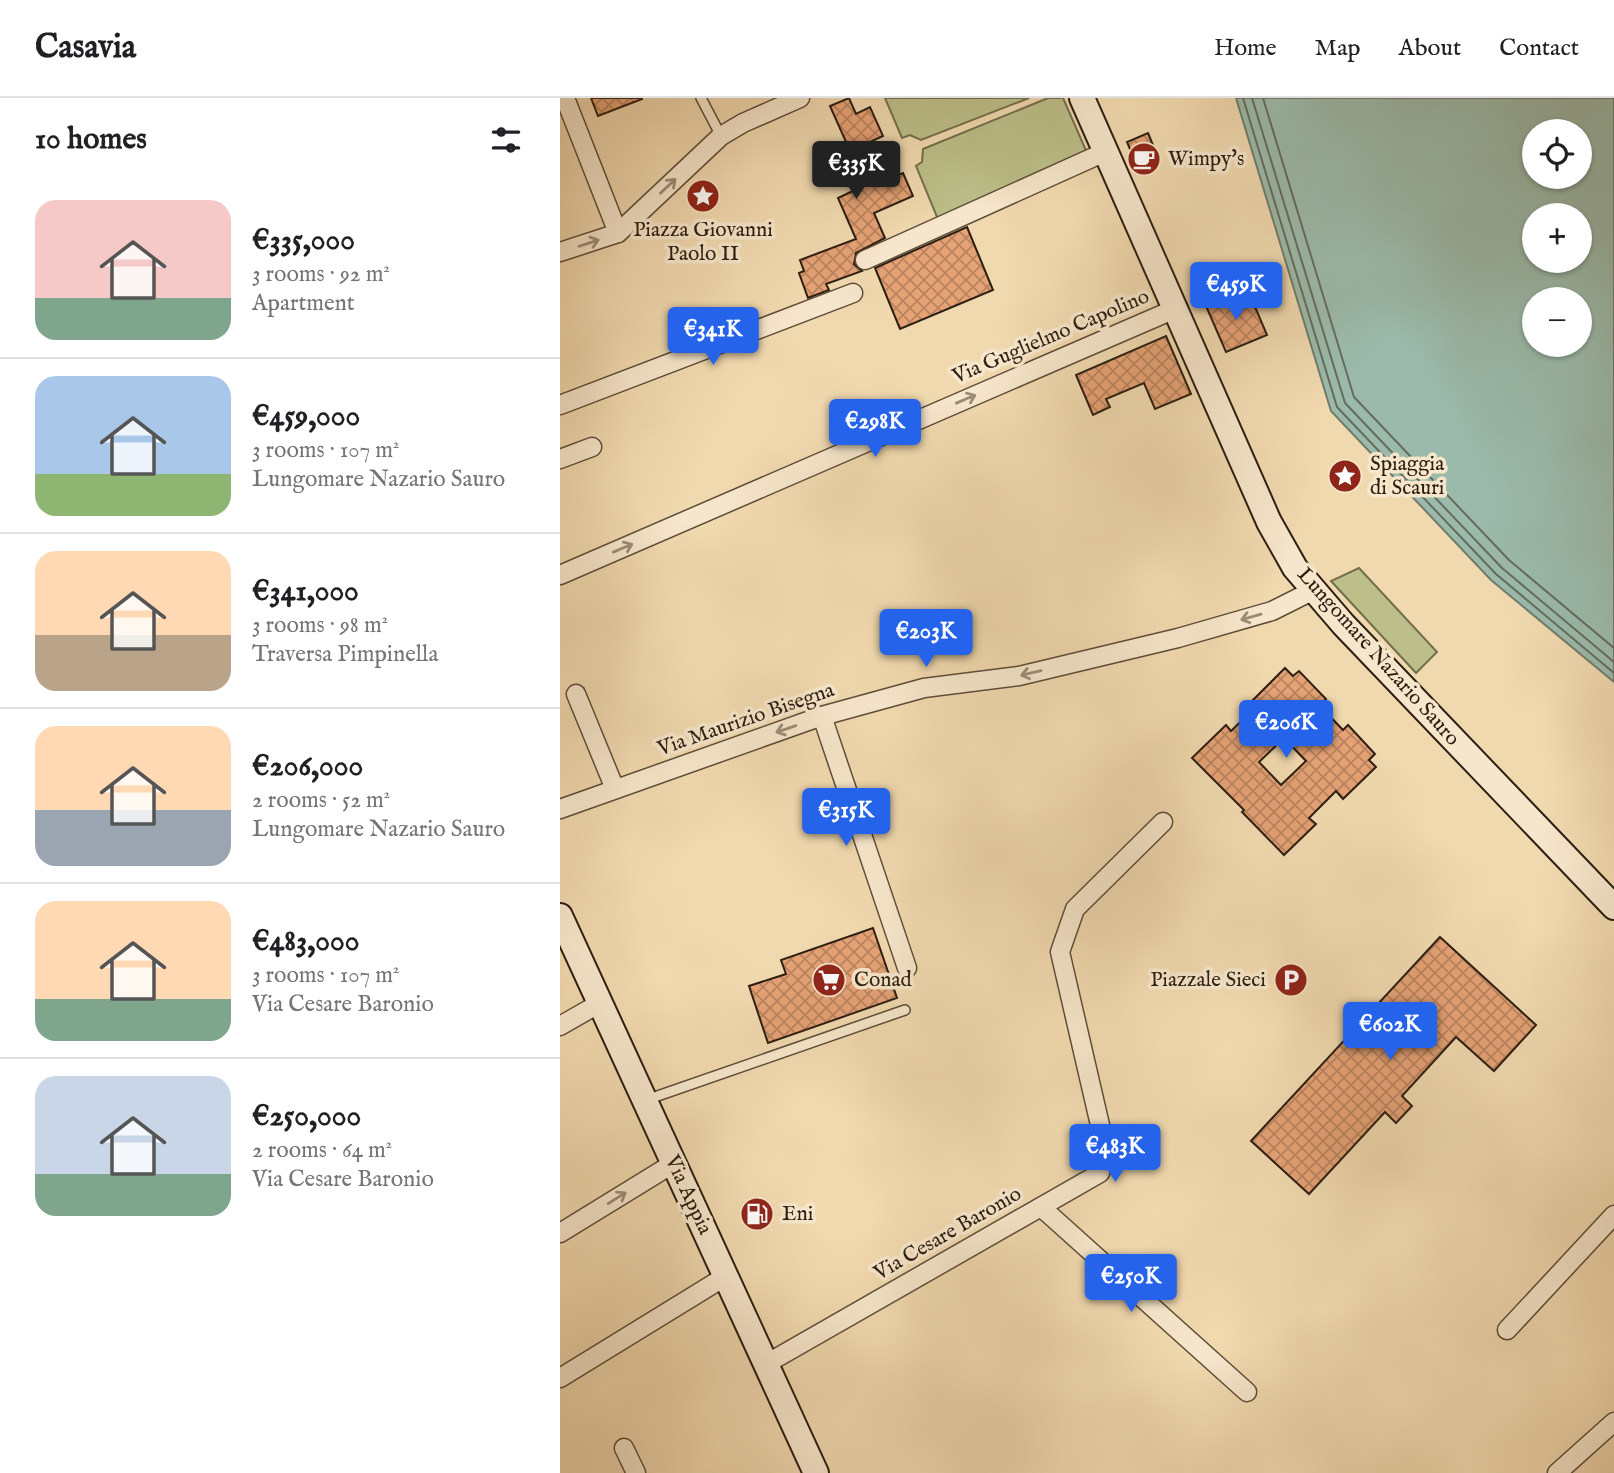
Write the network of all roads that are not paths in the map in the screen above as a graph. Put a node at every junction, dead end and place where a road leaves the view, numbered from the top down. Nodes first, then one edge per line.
1 (565, 98) edge
2 (701, 98) edge
3 (1082, 98) edge
4 (793, 101) edge
5 (721, 136) junction
6 (1105, 152) junction
7 (618, 233) junction
8 (560, 252) edge
9 (864, 260) dead end
10 (853, 293) dead end
11 (1175, 309) junction
12 (560, 405) edge
13 (592, 447) dead end
14 (560, 459) edge
15 (560, 575) edge
16 (1314, 590) junction
17 (576, 694) dead end
18 (822, 716) junction
19 (615, 789) junction
20 (560, 809) edge
21 (1163, 822) dead end
22 (1614, 907) edge
23 (560, 916) edge
24 (907, 968) dead end
25 (600, 1003) junction
26 (905, 1010) dead end
27 (560, 1026) edge
28 (645, 1101) junction
29 (674, 1163) junction
30 (1041, 1206) junction
31 (1614, 1215) edge
32 (560, 1233) edge
33 (726, 1276) junction
34 (1507, 1330) dead end
35 (766, 1364) junction
36 (560, 1378) edge
37 (1247, 1392) dead end
38 (1614, 1422) edge
39 (624, 1448) dead end
40 (636, 1473) edge
41 (816, 1473) edge
42 (1557, 1473) edge

1 - 7 street
2 - 5 lane
3 - 6 street, Lungomare Nazario Sauro
4 - 5 street
7 -> 5 street
6 - 9 street
6 - 11 street, Lungomare Nazario Sauro
8 -> 7 street
10 - 12 street
15 -> 11 street, Via Guglielmo Capolino
11 - 16 street, Lungomare Nazario Sauro
13 - 14 street
16 -> 18 street, Via Maurizio Bisegna
16 - 22 street, Lungomare Nazario Sauro
17 - 19 street
18 -> 19 street, Via Maurizio Bisegna
18 - 24 street
19 - 20 street, Via Maurizio Bisegna
21 - 30 street, Via Cesare Baronio
23 - 25 street, Via Appia
25 - 27 street
25 - 28 street, Via Appia
26 - 28 lane
28 - 29 street, Via Appia
32 -> 29 street
29 - 33 street, Via Appia
30 - 35 street, Via Cesare Baronio
30 - 37 street
31 - 34 street
33 - 35 street, Via Appia
33 - 36 street
35 - 41 street, Via Appia
38 - 42 street
39 - 40 street

